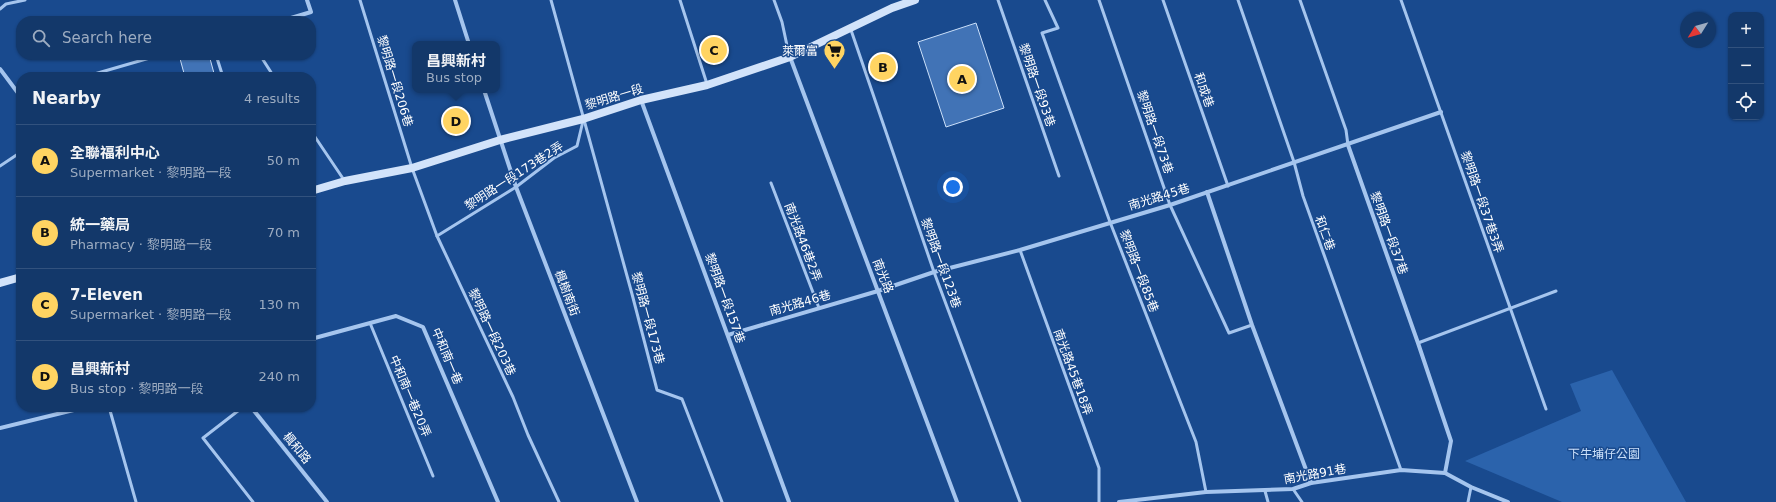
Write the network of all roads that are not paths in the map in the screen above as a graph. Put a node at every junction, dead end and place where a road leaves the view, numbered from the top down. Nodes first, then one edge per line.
1 (25, 0) edge
2 (308, 0) edge
3 (360, 0) edge
4 (455, 0) edge
5 (551, 0) edge
6 (680, 0) edge
7 (774, 0) edge
8 (915, 0) edge
9 (998, 0) edge
10 (1045, 0) edge
11 (1099, 0) edge
12 (1163, 0) edge
13 (1238, 0) edge
14 (1300, 0) edge
15 (1401, 0) edge
16 (0, 9) edge
17 (298, 16) edge
18 (850, 28) junction
19 (468, 41) edge
20 (790, 57) junction
21 (143, 60) edge
22 (218, 60) edge
23 (263, 60) edge
24 (0, 69) edge
25 (101, 72) edge
26 (221, 72) edge
27 (271, 72) edge
28 (708, 85) junction
29 (16, 90) edge
30 (485, 93) edge
31 (641, 100) junction
32 (1441, 112) junction
33 (583, 119) junction
34 (316, 138) edge
35 (500, 140) junction
36 (1348, 145) junction
37 (16, 155) edge
38 (1294, 162) junction
39 (0, 166) edge
40 (412, 168) junction
41 (1059, 176) dead end
42 (345, 181) junction
43 (771, 183) dead end
44 (1228, 186) junction
45 (516, 188) junction
46 (316, 190) edge
47 (1207, 192) junction
48 (1170, 205) junction
49 (1110, 222) junction
50 (437, 236) junction
51 (1020, 250) junction
52 (934, 272) junction
53 (16, 278) edge
54 (0, 283) edge
55 (878, 291) junction
56 (1556, 291) dead end
57 (818, 308) junction
58 (1511, 308) junction
59 (370, 323) junction
60 (1252, 325) junction
61 (728, 335) junction
62 (316, 339) edge
63 (1418, 343) junction
64 (1546, 409) dead end
65 (66, 412) edge
66 (111, 412) edge
67 (237, 412) edge
68 (255, 412) edge
69 (0, 428) edge
70 (1401, 470) junction
71 (1446, 474) junction
72 (433, 476) dead end
73 (1311, 483) junction
74 (1471, 487) junction
75 (1293, 489) junction
76 (1265, 491) junction
77 (1206, 492) junction
78 (136, 502) edge
79 (253, 502) edge
80 (327, 502) edge
81 (498, 502) edge
82 (559, 502) edge
83 (637, 502) edge
84 (722, 502) edge
85 (789, 502) edge
86 (957, 502) edge
87 (1020, 502) edge
88 (1100, 502) edge
89 (1119, 502) edge
90 (1268, 502) edge
91 (1302, 502) edge
92 (1468, 502) edge
93 (1508, 502) edge

1 - 16 lane
2 - 17 street
3 - 40 lane, 黎明路一段206巷
4 - 19 street
5 - 33 lane, 黎明路一段173巷
6 - 28 lane
7 - 20 lane
8 - 18 main road, 黎明路一段
9 - 41 lane, 黎明路一段93巷
10 - 49 lane, 黎明路一段85巷
11 - 48 lane, 黎明路一段73巷
12 - 44 lane, 和成巷
13 - 38 lane, 和仁巷
14 - 36 lane, 黎明路一段37巷
15 - 32 lane, 黎明路一段37巷3弄
18 - 20 main road, 黎明路一段
18 - 52 lane, 黎明路一段123巷
20 - 28 main road, 黎明路一段
20 - 55 street, 南光路
21 - 25 lane
22 - 26 lane
23 - 27 lane
24 - 29 street
28 - 31 main road, 黎明路一段
30 - 35 street, 楓樹南街
31 - 33 main road, 黎明路一段
31 - 61 street, 黎明路一段157巷
32 - 36 street, 南光路45巷
32 - 58 lane, 黎明路一段37巷3弄
33 - 35 main road, 黎明路一段
33 - 45 lane, 黎明路一段173巷2弄
33 - 84 lane, 黎明路一段173巷
34 - 42 lane
35 - 40 main road, 黎明路一段
35 - 45 street, 楓樹南街
36 - 38 street, 南光路45巷
36 - 63 street, 黎明路一段37巷
37 - 39 lane
38 - 44 street, 南光路45巷
38 - 70 lane, 和仁巷
40 - 42 main road, 黎明路一段
40 - 50 lane, 黎明路一段203巷
42 - 46 main road, 黎明路一段
43 - 57 lane, 南光路46巷2弄
44 - 47 street, 南光路45巷
45 - 50 lane, 黎明路一段173巷2弄
45 - 83 street, 楓樹南街
47 - 48 street, 南光路45巷
47 - 60 street
48 - 49 street, 南光路45巷
48 - 60 lane, 黎明路一段73巷
49 - 51 street, 南光路45巷
49 - 77 lane, 黎明路一段85巷
50 - 82 lane, 黎明路一段203巷
51 - 52 street, 南光路45巷
51 - 88 lane, 南光路45巷18弄
52 - 55 street, 南光路45巷
52 - 87 lane, 黎明路一段123巷
53 - 54 main road
55 - 57 street, 南光路46巷
55 - 86 street, 南光路
56 - 58 lane
57 - 61 street, 南光路46巷
58 - 63 lane
58 - 64 lane, 黎明路一段37巷3弄
59 - 62 street, 中和南一巷
59 - 72 lane, 中和南一巷20弄
59 - 81 street, 中和南一巷
60 - 73 street
61 - 85 street, 黎明路一段157巷
63 - 71 street, 黎明路一段37巷
65 - 69 street
66 - 78 lane
67 - 79 lane
68 - 80 street, 楓和路
70 - 71 street, 南光路91巷
70 - 73 street, 南光路91巷
71 - 74 street, 南光路91巷
73 - 75 street, 南光路91巷
74 - 92 lane
74 - 93 street, 南光路91巷
75 - 76 street, 南光路91巷
75 - 91 lane
76 - 77 street, 南光路91巷
76 - 90 lane
77 - 89 street, 南光路91巷

